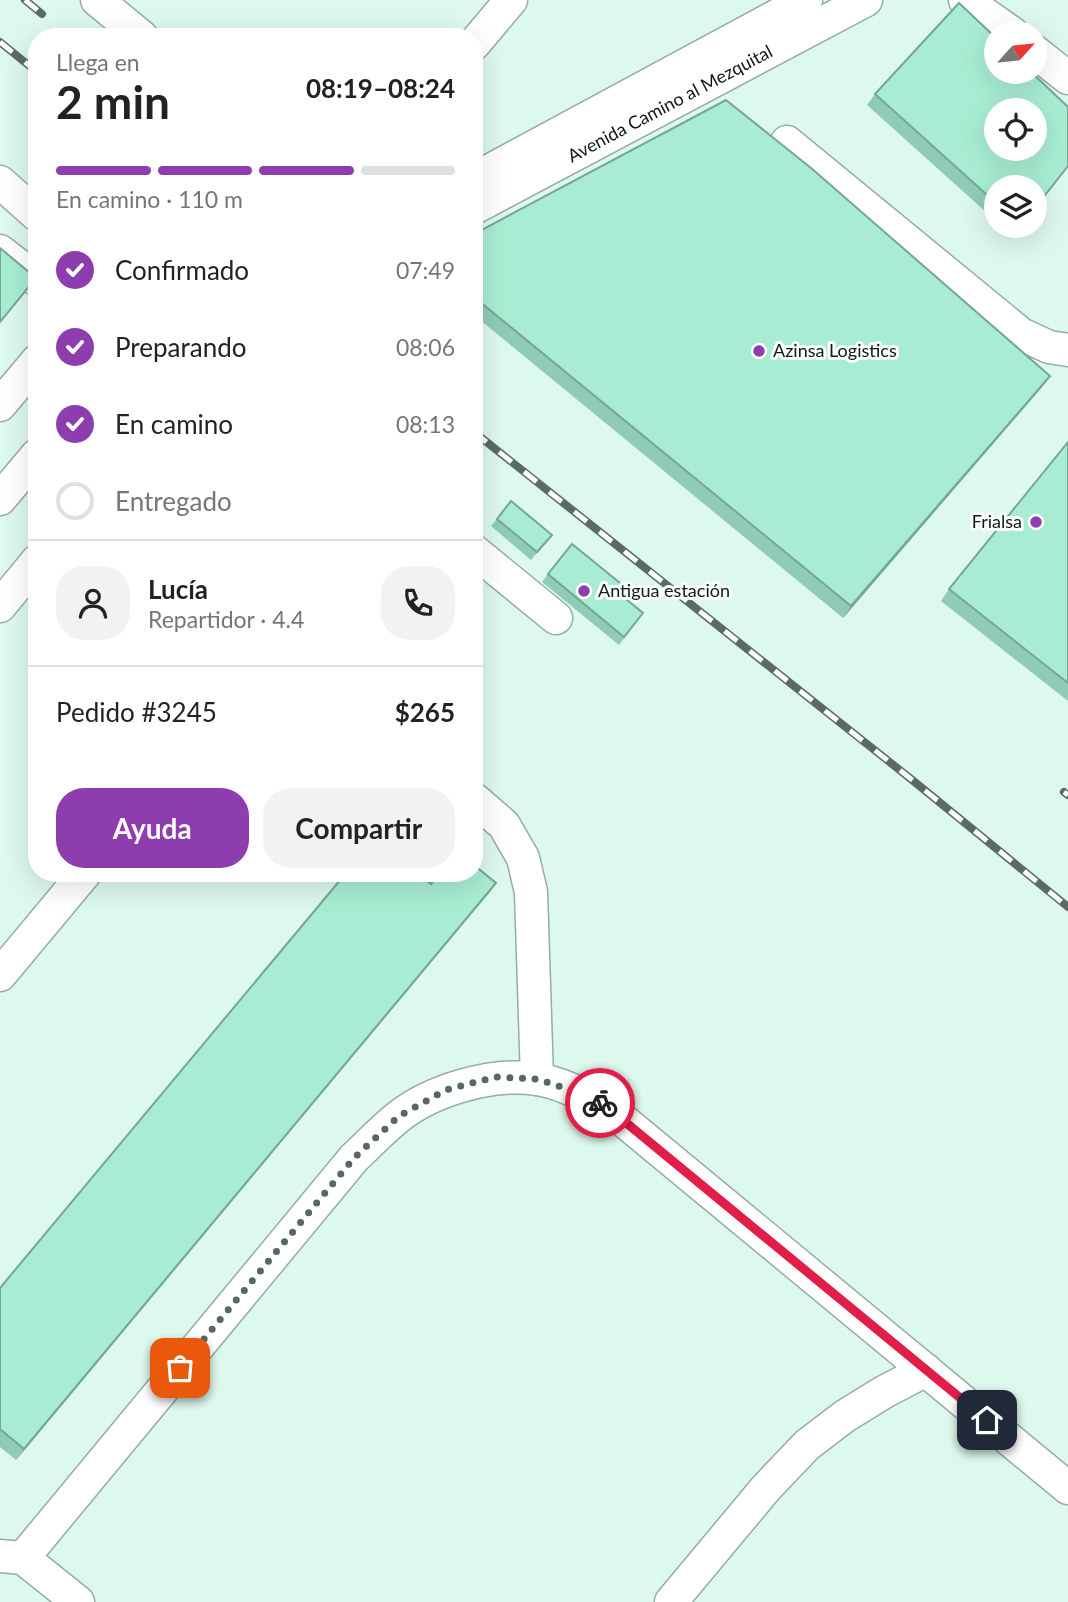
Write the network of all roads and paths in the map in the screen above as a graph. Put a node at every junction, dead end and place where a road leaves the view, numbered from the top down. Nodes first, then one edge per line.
1 (97, 0) edge
2 (511, 0) edge
3 (806, 0) edge
4 (866, 0) edge
5 (965, 0) edge
6 (995, 21) edge
7 (131, 28) edge
8 (483, 33) edge
9 (1047, 61) edge
10 (1068, 78) edge
11 (787, 142) dead end
12 (483, 174) edge
13 (0, 182) edge
14 (483, 203) edge
15 (28, 207) edge
16 (0, 251) edge
17 (28, 273) edge
18 (1068, 350) edge
19 (28, 372) edge
20 (0, 405) edge
21 (28, 466) edge
22 (0, 499) edge
23 (483, 558) edge
24 (28, 572) edge
25 (0, 606) edge
26 (556, 618) dead end
27 (483, 807) edge
28 (78, 882) edge
29 (0, 975) edge
30 (537, 1079) junction
31 (926, 1370) junction
32 (1068, 1488) edge
33 (12, 1557) edge
34 (78, 1602) edge
35 (671, 1602) edge

1 - 7 street
2 - 8 street
3 - 12 street, Avenida Camino al Mezquital
4 - 14 street, Avenida Camino al Mezquital
5 - 6 street
9 - 10 street
11 - 18 street
13 - 15 street
16 - 17 street
19 - 20 street
21 - 22 street
23 - 26 street
24 - 25 street
27 - 30 street
28 - 29 street
30 - 31 street
30 - 33 street
31 - 32 street
31 - 35 street
33 - 34 street

